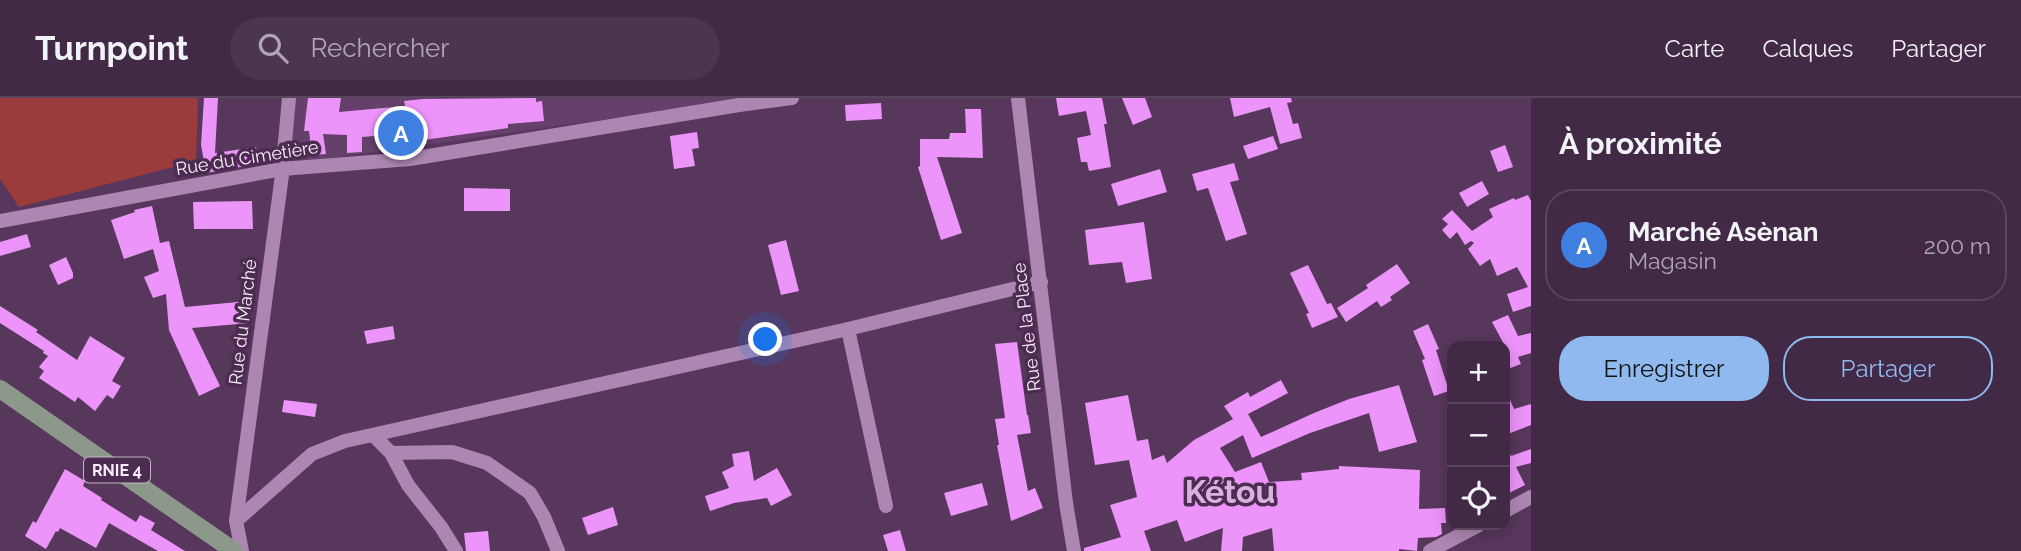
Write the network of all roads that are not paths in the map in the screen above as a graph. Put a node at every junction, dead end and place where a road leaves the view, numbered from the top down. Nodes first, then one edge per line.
1 (289, 98) edge
2 (792, 98) edge
3 (1018, 98) edge
4 (738, 102) edge
5 (282, 169) junction
6 (0, 221) edge
7 (1041, 282) junction
8 (848, 329) junction
9 (0, 390) edge
10 (373, 435) junction
11 (391, 453) junction
12 (1531, 497) edge
13 (886, 506) dead end
14 (1510, 508) edge
15 (236, 521) junction
16 (1470, 530) edge
17 (234, 551) edge
18 (242, 551) edge
19 (456, 551) edge
20 (558, 551) edge
21 (1074, 551) edge
22 (1430, 551) edge

1 - 5 street, Rue du Marché
2 - 4 street, Rue du Cimetière
3 - 7 street, Rue de la Place
4 - 5 street, Rue du Cimetière
5 - 6 street, Rue du Cimetière
5 - 15 street, Rue du Marché
7 - 8 street
7 - 21 street, Rue de la Place
8 - 10 street
8 - 13 street
9 - 17 main road, RNIE 4
10 - 11 street
10 - 15 street
11 - 19 street
11 - 20 street
12 - 14 street
15 - 18 street, Rue du Marché
16 - 22 street

